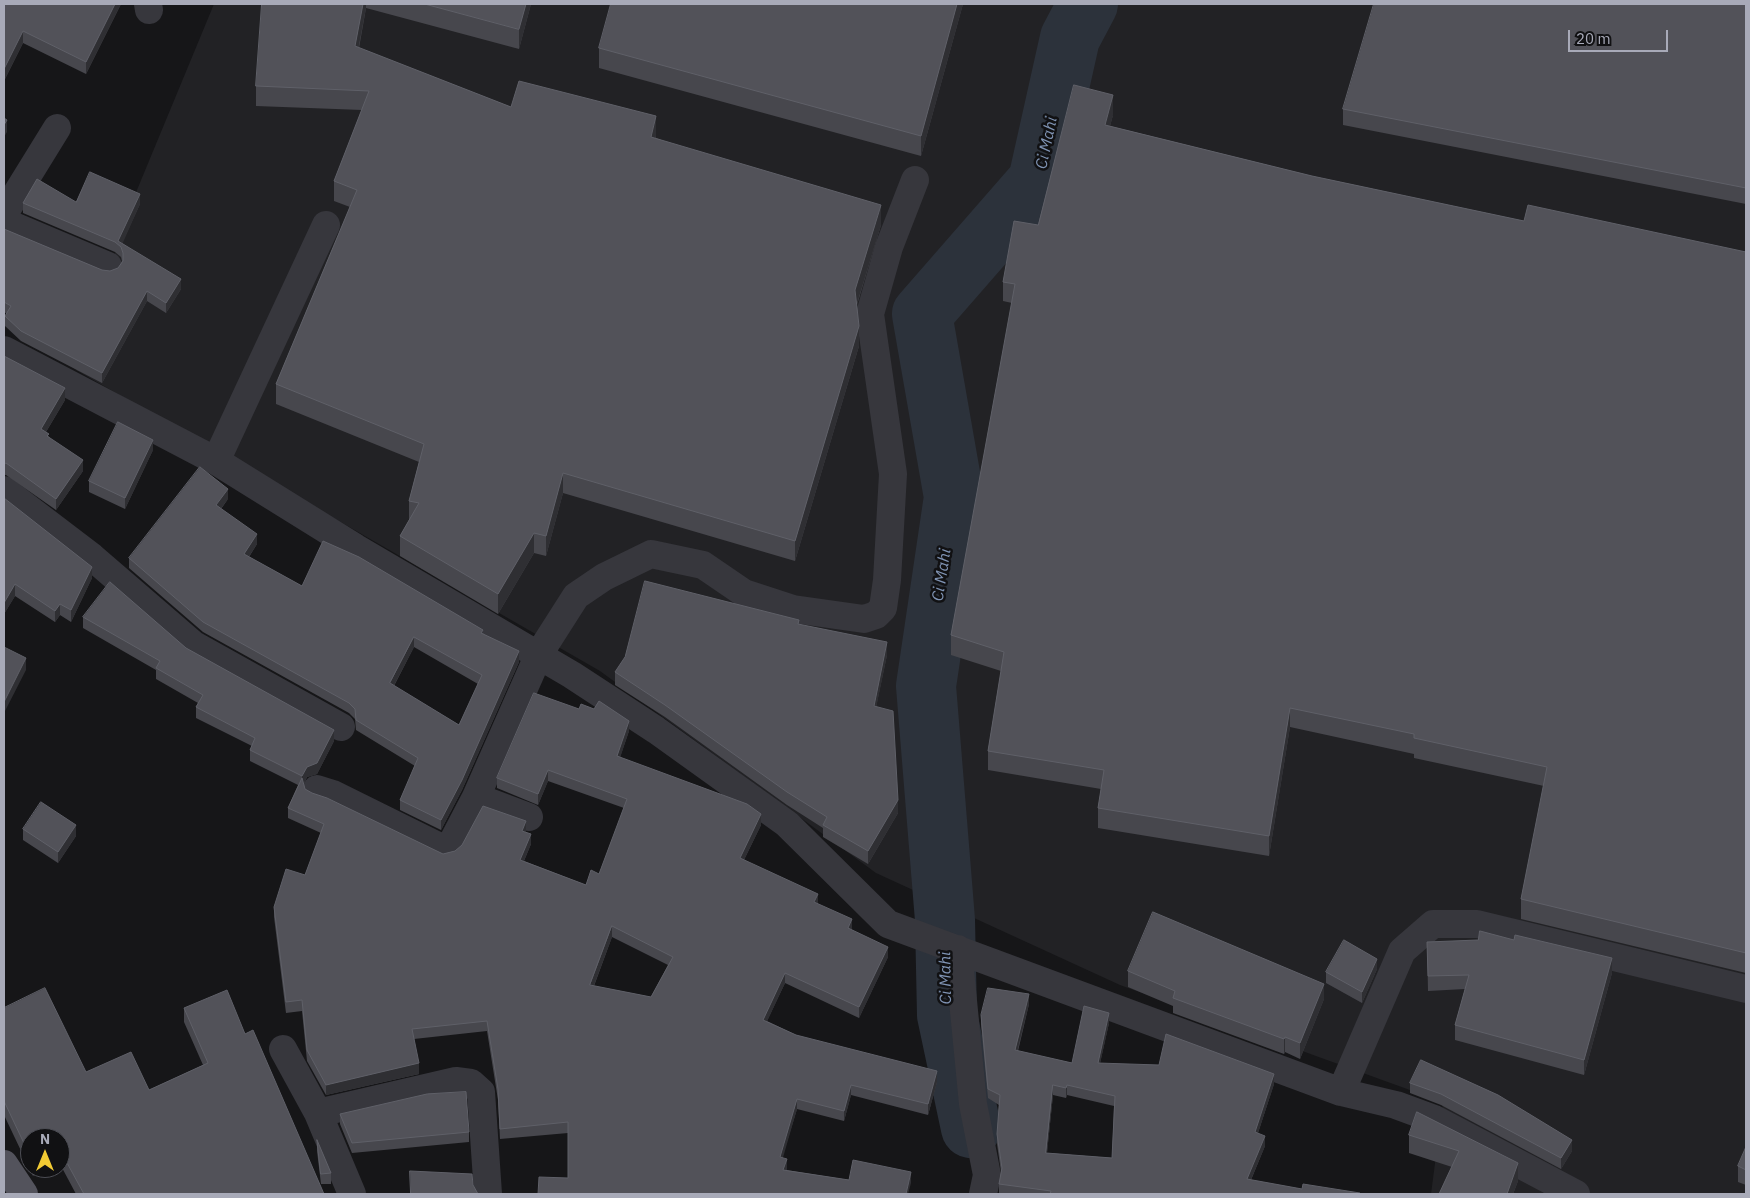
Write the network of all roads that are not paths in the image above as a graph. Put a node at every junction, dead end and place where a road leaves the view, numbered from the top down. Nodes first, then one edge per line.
1 (57, 128) dead end
2 (915, 180) dead end
3 (4, 214) edge
4 (4, 222) edge
5 (326, 225) dead end
6 (108, 266) dead end
7 (4, 350) edge
8 (216, 461) junction
9 (4, 490) edge
10 (539, 654) junction
11 (341, 728) dead end
12 (317, 789) dead end
13 (476, 797) junction
14 (529, 817) dead end
15 (954, 948) junction
16 (1746, 989) edge
17 (283, 1049) dead end
18 (1341, 1092) junction
19 (318, 1113) junction
20 (4, 1164) edge
21 (24, 1194) edge
22 (352, 1194) edge
23 (488, 1194) edge
24 (983, 1194) edge
25 (1576, 1194) edge

1 - 3 street
2 - 10 street
4 - 6 street
5 - 8 street
7 - 8 street
8 - 10 street
9 - 11 street
10 - 13 street
10 - 15 street
12 - 13 street
13 - 14 street
15 - 18 street
15 - 24 street
16 - 18 street
17 - 19 street
18 - 25 street
19 - 22 street
19 - 23 street
20 - 21 main road

